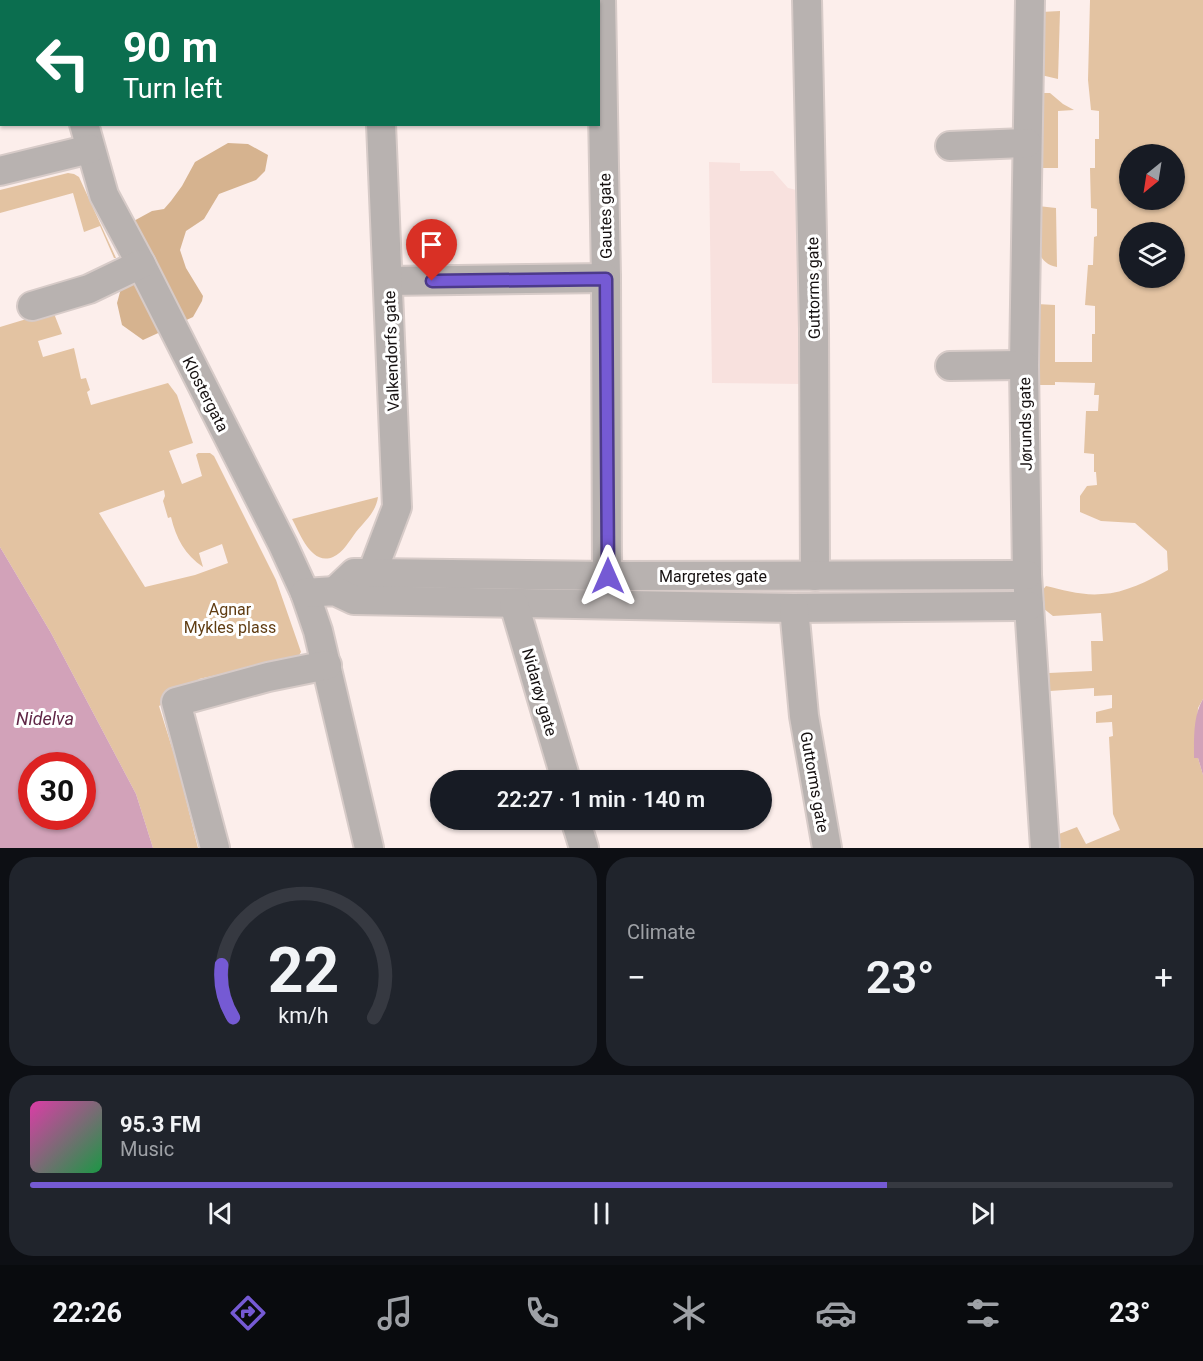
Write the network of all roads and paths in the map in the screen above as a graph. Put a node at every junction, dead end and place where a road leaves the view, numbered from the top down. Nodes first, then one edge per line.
1 (601, 0) edge
2 (807, 0) edge
3 (1030, 0) edge
4 (381, 126) edge
5 (87, 137) edge
6 (1028, 143) junction
7 (950, 146) dead end
8 (0, 171) edge
9 (141, 264) junction
10 (606, 279) junction
11 (388, 281) junction
12 (32, 306) dead end
13 (1024, 365) junction
14 (950, 366) dead end
15 (372, 573) junction
16 (1027, 575) junction
17 (608, 576) junction
18 (815, 576) junction
19 (335, 591) junction
20 (305, 594) junction
21 (514, 604) junction
22 (1029, 606) junction
23 (794, 608) junction
24 (327, 665) junction
25 (563, 770) edge
26 (578, 830) edge
27 (215, 848) edge
28 (369, 848) edge
29 (584, 848) edge
30 (827, 848) edge
31 (1045, 848) edge

1 - 10 street, Gautes gate
2 - 18 street, Guttorms gate
3 - 6 street, Jørunds gate
4 - 11 street, Valkendorfs gate
5 - 8 street
5 - 9 street, Klostergata
6 - 7 street
6 - 13 street, Jørunds gate
9 - 12 street
9 - 20 street, Klostergata
10 - 11 street
10 - 17 street, Gautes gate
11 - 15 street, Valkendorfs gate
13 - 14 street
13 - 16 street, Jørunds gate
15 - 17 street, Margretes gate
15 - 19 street, Margretes gate
16 - 18 street, Margretes gate
16 - 22 street, Jørunds gate
17 - 18 street, Margretes gate
19 - 20 street, Margretes gate
19 - 21 street, Margretes gate
20 - 24 street, Klostergata
21 - 23 street, Margretes gate
21 - 25 street, Nidarøy gate
22 - 23 street, Margretes gate
22 - 31 street, Jørunds gate
23 - 30 street, Guttorms gate
24 - 27 street
24 - 28 street, Klostergata
26 - 29 street

